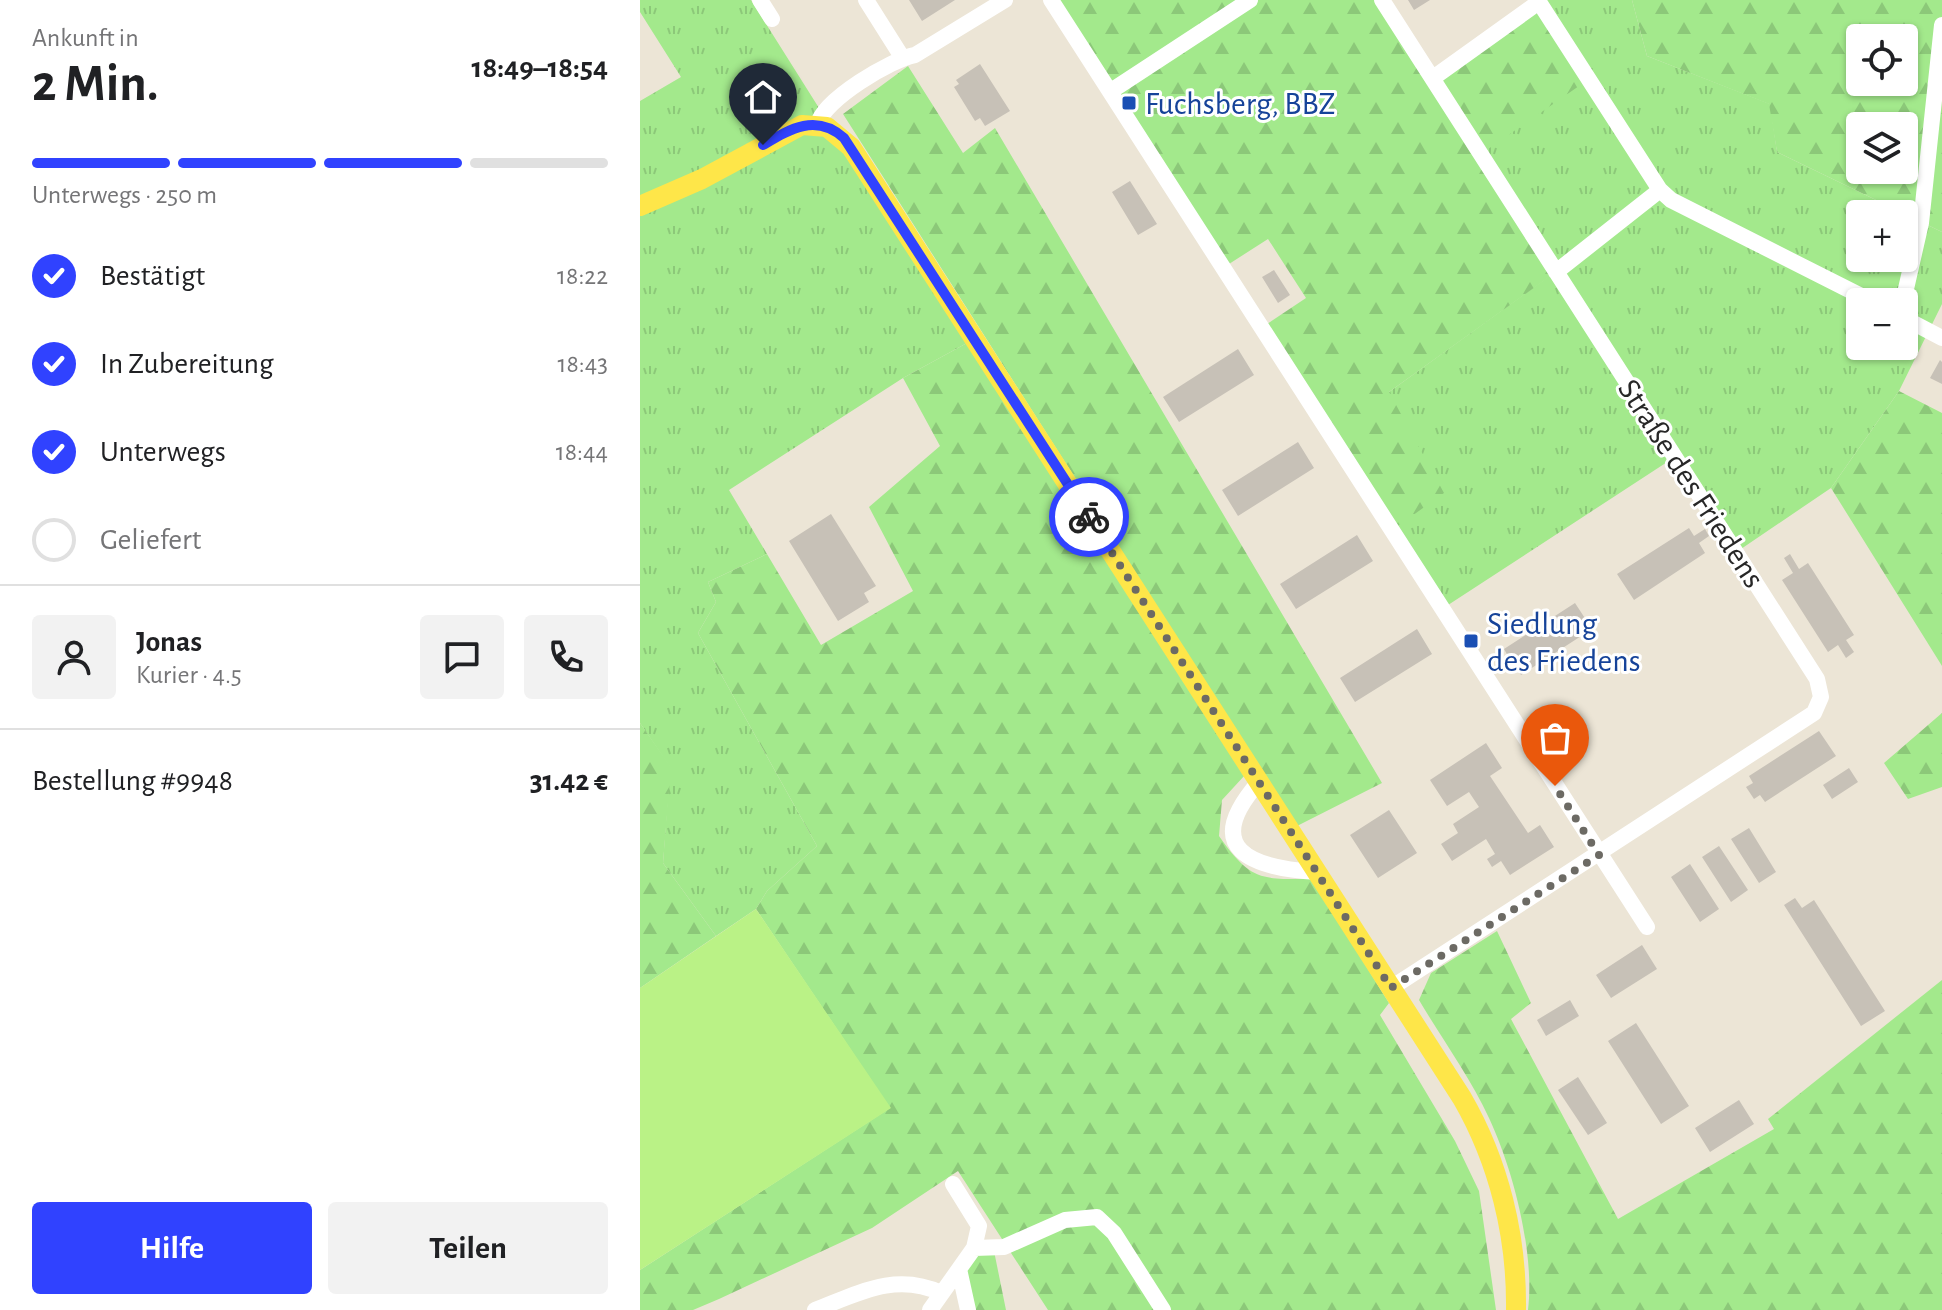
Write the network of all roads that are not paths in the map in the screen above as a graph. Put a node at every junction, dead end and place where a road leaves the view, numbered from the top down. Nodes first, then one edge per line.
1 (760, 0) edge
2 (866, 0) edge
3 (1005, 0) edge
4 (1051, 0) edge
5 (1250, 0) edge
6 (1382, 0) edge
7 (772, 19) dead end
8 (1942, 25) edge
9 (902, 57) junction
10 (1433, 78) junction
11 (1111, 91) junction
12 (818, 124) junction
13 (1660, 190) junction
14 (640, 206) edge
15 (1556, 272) junction
16 (1846, 288) edge
17 (1906, 288) edge
18 (1918, 325) edge
19 (1942, 338) edge
20 (1259, 782) junction
21 (1599, 855) junction
22 (1317, 872) junction
23 (1647, 927) dead end
24 (1391, 988) junction
25 (953, 1184) dead end
26 (974, 1248) junction
27 (959, 1269) junction
28 (941, 1293) junction
29 (815, 1310) edge
30 (930, 1310) edge
31 (968, 1310) edge
32 (1163, 1310) edge
33 (1516, 1310) edge

1 - 7 street
2 - 9 street
3 - 9 street
4 - 11 street
5 - 11 street
6 - 10 street, Straße des Friedens
8 - 17 street
9 - 12 street
10 - 13 street
10 - 15 street, Straße des Friedens
11 - 21 street
12 - 14 main road
12 - 20 main road
13 - 15 street
13 - 16 street
15 - 21 street, Straße des Friedens
18 - 19 street
20 - 22 main road
20 - 22 street
21 - 23 street
21 - 24 street
22 - 24 main road
24 - 33 main road
25 - 26 street
26 - 27 street
26 - 32 street
27 - 28 street
27 - 31 street
28 - 29 street
28 - 30 street

